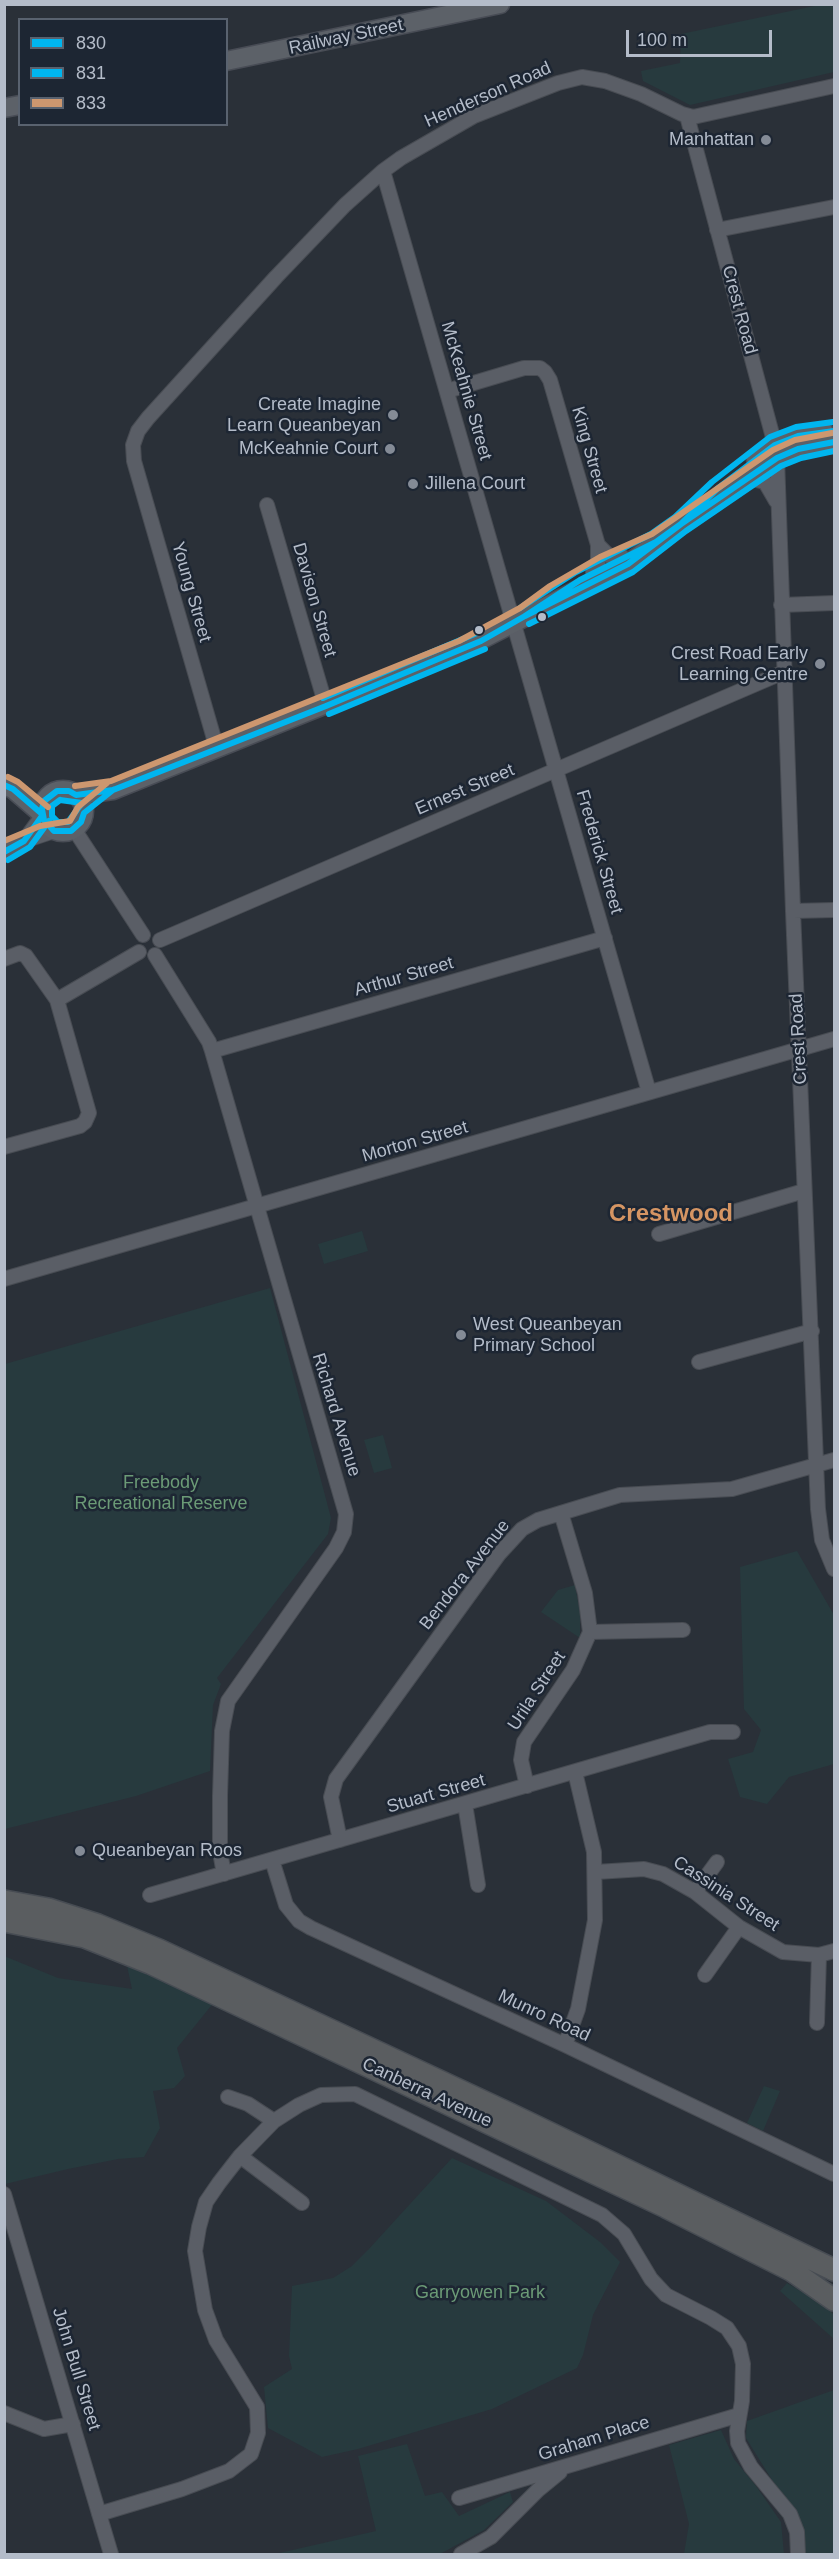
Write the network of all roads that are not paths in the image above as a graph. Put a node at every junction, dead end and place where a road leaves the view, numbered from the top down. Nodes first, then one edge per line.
1 (500, 4) edge
2 (228, 62) edge
3 (834, 86) edge
4 (687, 117) junction
5 (383, 171) junction
6 (834, 207) edge
7 (717, 230) junction
8 (447, 391) junction
9 (834, 431) edge
10 (834, 442) edge
11 (133, 446) joint
12 (776, 452) junction
13 (744, 482) junction
14 (267, 505) dead end
15 (778, 506) junction
16 (681, 524) junction
17 (656, 542) junction
18 (598, 545) junction
19 (623, 558) junction
20 (593, 572) junction
21 (834, 603) edge
22 (781, 605) junction
23 (519, 619) junction
24 (784, 672) junction
25 (326, 706) junction
26 (218, 749) junction
27 (556, 770) junction
28 (9, 787) edge
29 (113, 790) junction
30 (53, 793) junction
31 (76, 795) junction
32 (84, 813) junction
33 (42, 815) junction
34 (74, 829) junction
35 (54, 831) junction
36 (24, 841) junction
37 (4, 852) edge
38 (834, 910) edge
39 (793, 911) junction
40 (143, 935) junction
41 (605, 938) junction
42 (160, 940) junction
43 (139, 952) junction
44 (155, 955) junction
45 (4, 959) edge
46 (57, 1000) junction
47 (834, 1039) edge
48 (800, 1049) junction
49 (212, 1051) junction
50 (649, 1092) junction
51 (4, 1147) edge
52 (804, 1191) junction
53 (257, 1206) junction
54 (659, 1234) dead end
55 (4, 1279) edge
56 (812, 1331) junction
57 (699, 1362) dead end
58 (834, 1460) edge
59 (816, 1464) junction
60 (561, 1513) junction
61 (834, 1569) edge
62 (683, 1630) dead end
63 (590, 1632) junction
64 (733, 1732) dead end
65 (575, 1772) junction
66 (527, 1786) junction
67 (465, 1804) junction
68 (340, 1840) junction
69 (272, 1860) junction
70 (717, 1863) dead end
71 (596, 1872) junction
72 (224, 1874) junction
73 (478, 1885) dead end
74 (695, 1892) junction
75 (150, 1895) dead end
76 (4, 1901) edge
77 (4, 1921) edge
78 (739, 1927) junction
79 (834, 1951) edge
80 (819, 1955) junction
81 (705, 1975) dead end
82 (817, 2023) dead end
83 (565, 2045) junction
84 (228, 2097) dead end
85 (274, 2121) junction
86 (240, 2156) junction
87 (834, 2174) edge
88 (4, 2194) edge
89 (302, 2203) dead end
90 (797, 2252) junction
91 (834, 2270) edge
92 (834, 2282) edge
93 (834, 2300) edge
94 (4, 2413) edge
95 (739, 2415) junction
96 (73, 2424) junction
97 (573, 2464) junction
98 (521, 2480) junction
99 (459, 2498) dead end
100 (519, 2508) junction
101 (99, 2514) junction
102 (111, 2554) edge
103 (461, 2554) edge
104 (798, 2554) edge

1 - 2 main road, Railway Street
3 - 4 street
4 - 5 street, Henderson Road
4 - 7 street, Crest Road
5 - 8 street, McKeahnie Street
5 - 11 street, Henderson Road
6 - 7 street
7 - 12 street, Crest Road
8 - 18 street, King Street
8 - 23 street, McKeahnie Street
9 - 12 main road
10 - 12 main road
11 - 26 street, Young Street
12 - 13 main road
12 - 15 street, Crest Road
12 - 16 main road
13 - 15 street
13 - 16 main road
14 - 25 street, Davison Street
15 - 22 street, Crest Road
16 - 17 main road
17 - 19 main road
17 - 23 main road
18 - 19 street
18 - 20 street, King Street
19 - 20 main road
20 - 23 main road
21 - 22 street
22 - 24 street, Crest Road
23 - 25 main road
23 - 27 street, Frederick Street
24 - 27 street, Ernest Street
24 - 39 street, Crest Road
25 - 26 main road
26 - 29 main road
27 - 41 street, Frederick Street
27 - 42 street, Ernest Street
28 - 30 main road
28 - 33 main road
29 - 31 main road
29 - 32 main road
30 - 31 main road
30 - 33 main road
31 - 32 main road
32 - 34 main road
33 - 35 main road
33 - 36 street
34 - 35 main road
34 - 40 street
35 - 36 street
36 - 37 street
38 - 39 street
39 - 48 street, Crest Road
40 - 42 street
40 - 43 street
41 - 49 street, Arthur Street
41 - 50 street, Frederick Street
42 - 44 street
43 - 44 street
43 - 46 street
44 - 49 street, Richard Avenue
45 - 46 street
46 - 51 street
47 - 48 street, Morton Street
48 - 50 street, Morton Street
48 - 52 street, Crest Road
49 - 53 street, Richard Avenue
50 - 53 street, Morton Street
52 - 54 street
52 - 56 street, Crest Road
53 - 55 street, Morton Street
53 - 72 street, Richard Avenue
56 - 57 street
56 - 59 street, Crest Road
58 - 59 street, Bendora Avenue
59 - 60 street, Bendora Avenue
59 - 61 street, Crest Road
60 - 63 street
60 - 68 street, Bendora Avenue
62 - 63 street
63 - 66 street, Urila Street
64 - 65 street, Stuart Street
65 - 66 street, Stuart Street
65 - 71 street
66 - 67 street, Stuart Street
67 - 68 street, Stuart Street
67 - 73 street
68 - 69 street, Stuart Street
69 - 72 street, Stuart Street
69 - 83 street, Munro Road
70 - 74 street
71 - 74 street, Cassinia Street
71 - 83 street
72 - 75 street, Stuart Street
74 - 78 street, Cassinia Street
76 - 90 highway, Canberra Avenue
77 - 93 highway, Canberra Avenue
78 - 80 street, Cassinia Street
78 - 81 street
79 - 80 street, Cassinia Street
80 - 82 street
83 - 87 street, Munro Road
84 - 85 street
85 - 86 street
85 - 95 street
86 - 89 street
86 - 101 street
88 - 96 street, John Bull Street
90 - 91 highway, Canberra Avenue
90 - 92 highway, Canberra Avenue
94 - 96 street
95 - 97 street, Graham Place
95 - 104 street
96 - 101 street, John Bull Street
97 - 98 street, Graham Place
97 - 100 street
98 - 99 street, Graham Place
98 - 100 street
100 - 103 street
101 - 102 street, John Bull Street

